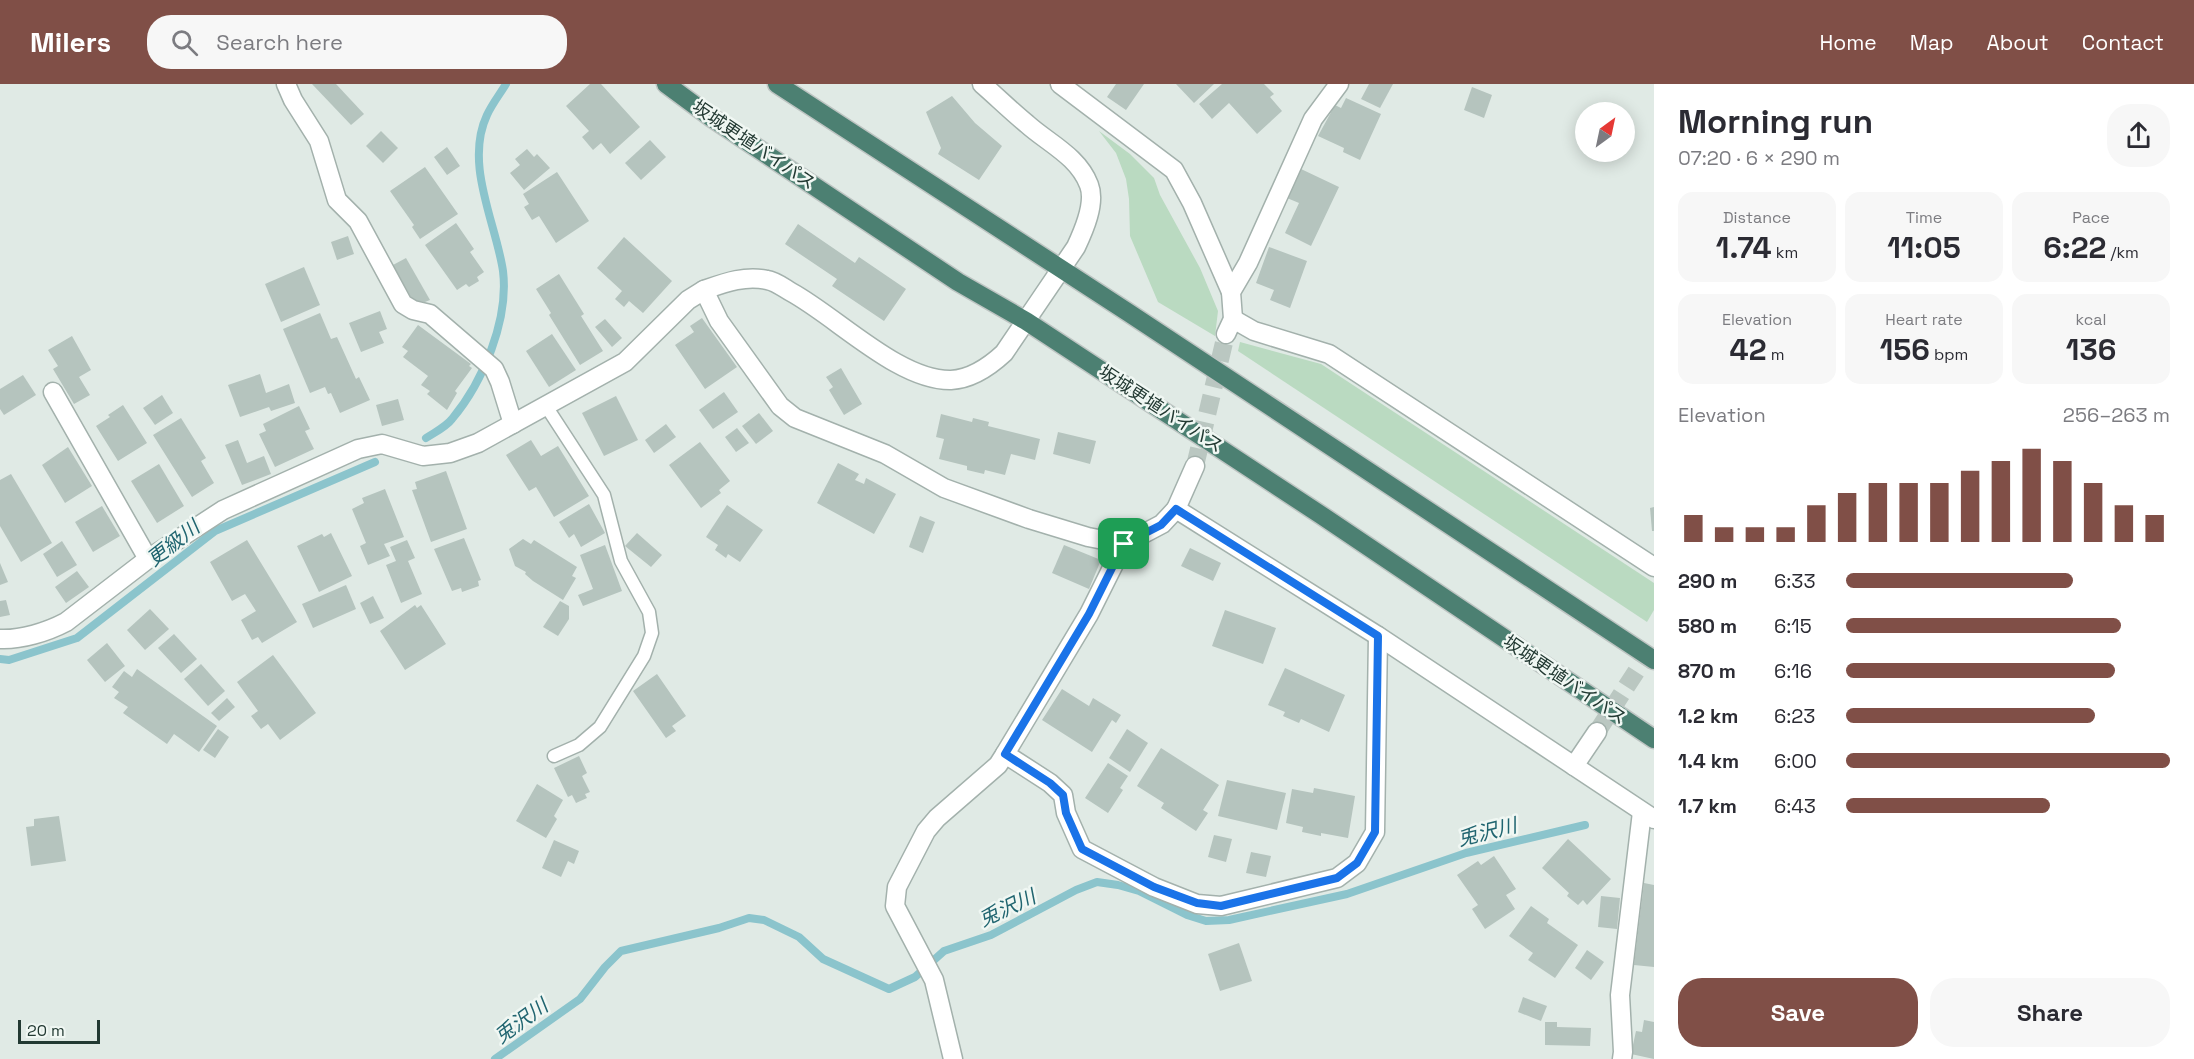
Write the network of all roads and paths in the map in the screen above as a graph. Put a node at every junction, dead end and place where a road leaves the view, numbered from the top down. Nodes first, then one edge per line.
1 (286, 84) edge
2 (666, 84) edge
3 (777, 84) edge
4 (982, 84) edge
5 (1060, 84) edge
6 (1339, 84) edge
7 (1060, 270) junction
8 (704, 290) junction
9 (1231, 292) junction
10 (1026, 321) junction
11 (52, 392) dead end
12 (546, 406) junction
13 (513, 424) junction
14 (1195, 466) tunnel mouth
15 (1176, 509) junction
16 (1124, 544) junction
17 (148, 560) junction
18 (1654, 567) edge
19 (1378, 636) junction
20 (0, 639) edge
21 (1654, 660) edge
22 (1597, 732) tunnel mouth
23 (1654, 739) edge
24 (1005, 754) junction
25 (554, 756) dead end
26 (1574, 766) junction
27 (1648, 816) edge
28 (953, 1059) edge
29 (1622, 1059) edge

1 - 13 street
2 - 10 highway, 坂城更埴バイパス
3 - 7 highway
4 - 7 street
5 - 9 street
6 - 9 street
7 - 10 street
7 - 21 highway
8 - 10 street
8 - 12 street
8 - 16 street
9 - 18 street
10 - 23 highway, 坂城更埴バイパス
11 - 17 street
12 - 13 street
12 - 25 lane
13 - 17 street
14 - 15 street
15 - 16 street
15 - 19 street
16 - 24 street
17 - 20 street
19 - 24 street
19 - 26 street
22 - 26 street
24 - 28 street
26 - 27 street
27 - 29 street

